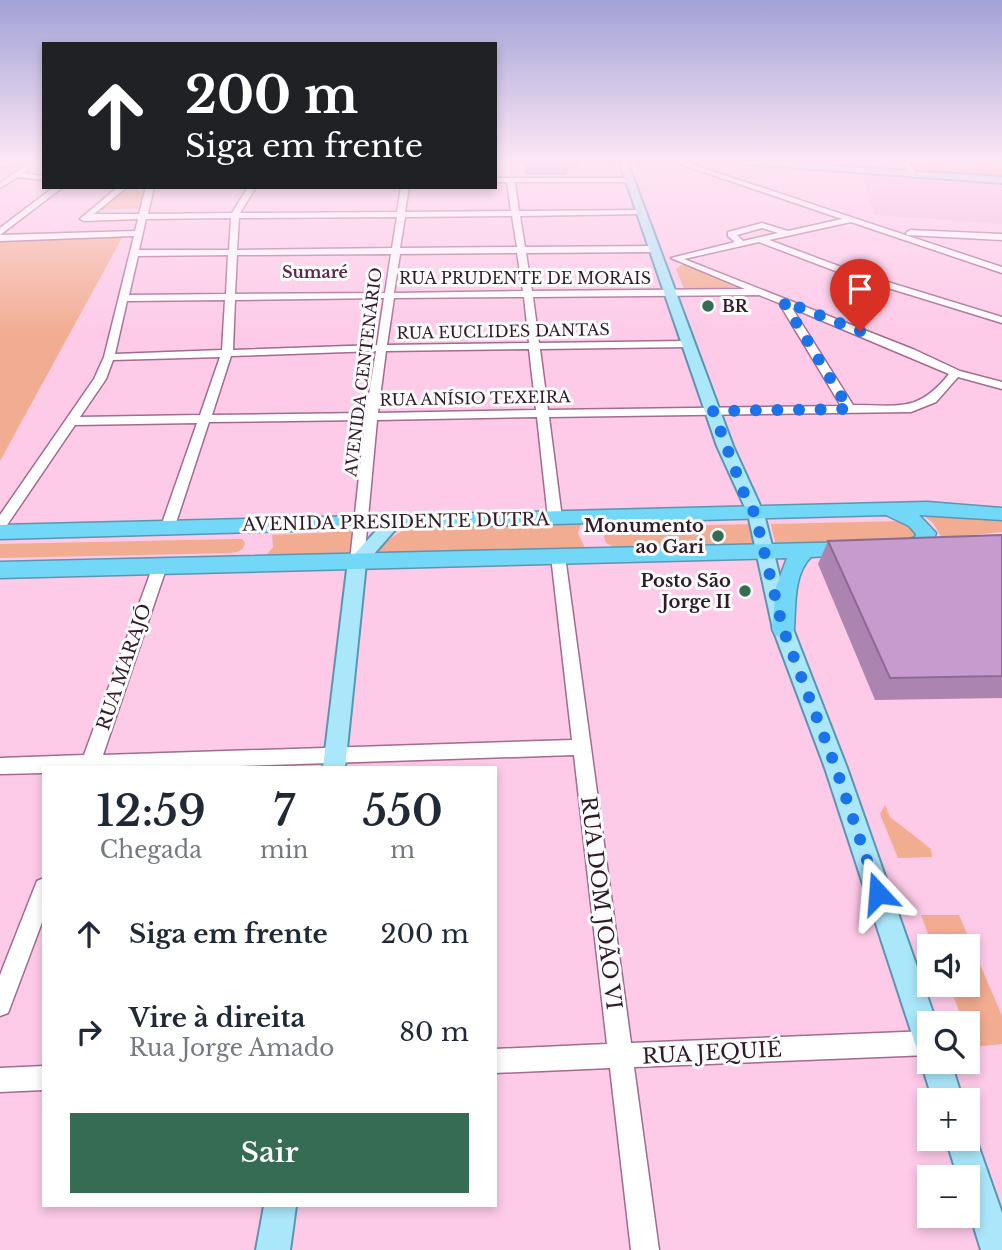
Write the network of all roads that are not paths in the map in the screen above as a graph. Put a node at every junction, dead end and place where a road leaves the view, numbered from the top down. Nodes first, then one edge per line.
1 (17, 219) edge
2 (82, 219) edge
3 (142, 219) edge
4 (235, 219) edge
5 (399, 219) edge
6 (515, 219) edge
7 (645, 219) edge
8 (854, 220) joint
9 (0, 232) edge
10 (889, 232) junction
11 (139, 233) junction
12 (789, 234) junction
13 (62, 236) junction
14 (1002, 237) edge
15 (0, 238) edge
16 (760, 240) junction
17 (742, 244) junction
18 (522, 250) junction
19 (395, 251) junction
20 (233, 252) junction
21 (135, 253) junction
22 (657, 254) junction
23 (675, 258) junction
24 (1002, 270) edge
25 (759, 292) junction
26 (528, 293) junction
27 (672, 293) junction
28 (388, 295) junction
29 (231, 296) junction
30 (123, 298) junction
31 (783, 301) junction
32 (1002, 320) edge
33 (687, 344) junction
34 (534, 346) junction
35 (381, 348) junction
36 (227, 353) junction
37 (109, 357) junction
38 (956, 373) junction
39 (1002, 386) edge
40 (849, 409) junction
41 (713, 411) junction
42 (542, 413) junction
43 (371, 415) junction
44 (206, 419) junction
45 (70, 421) junction
46 (751, 507) junction
47 (883, 510) junction
48 (1002, 514) edge
49 (616, 516) junction
50 (555, 518) junction
51 (394, 522) junction
52 (361, 523) junction
53 (0, 524) edge
54 (242, 526) junction
55 (167, 529) junction
56 (0, 531) edge
57 (947, 545) edge
58 (906, 548) junction
59 (763, 551) junction
60 (805, 551) junction
61 (626, 555) junction
62 (558, 556) junction
63 (357, 561) junction
64 (230, 564) junction
65 (160, 566) junction
66 (0, 570) edge
67 (783, 629) junction
68 (581, 747) junction
69 (335, 762) edge
70 (0, 766) edge
71 (90, 766) edge
72 (42, 893) edge
73 (0, 1005) edge
74 (918, 1011) edge
75 (917, 1044) edge
76 (621, 1057) junction
77 (497, 1061) edge
78 (42, 1078) edge
79 (0, 1080) edge
80 (965, 1151) edge
81 (279, 1207) edge
82 (273, 1250) edge
83 (645, 1250) edge
84 (998, 1250) edge

1 - 9 street
2 - 13 street
3 - 11 street
4 - 20 street
5 - 19 street, AVENIDA CENTENÁRIO
6 - 18 street
7 - 22 main road
8 - 10 street
8 - 12 street
10 - 14 street
10 - 24 street
11 - 13 street
11 - 21 street
12 - 16 street
12 - 17 street
13 - 15 street
16 - 17 street
16 - 32 street
17 - 23 street
18 - 19 street
18 - 22 street
18 - 26 street
19 - 20 street
19 - 28 street, AVENIDA CENTENÁRIO
20 - 21 street
20 - 29 street
21 - 30 street
22 - 23 street
22 - 27 main road
23 - 25 street
25 - 27 street, RUA PRUDENTE DE MORAIS
25 - 31 street
26 - 27 street, RUA PRUDENTE DE MORAIS
26 - 28 street, RUA PRUDENTE DE MORAIS
26 - 34 street
27 - 33 main road
28 - 29 street, RUA PRUDENTE DE MORAIS
28 - 35 street, AVENIDA CENTENÁRIO
29 - 30 street, RUA PRUDENTE DE MORAIS
29 - 36 street
30 - 37 street
31 - 38 street
31 - 40 street
33 - 34 street, RUA EUCLIDES DANTAS
33 - 41 main road
34 - 35 street, RUA EUCLIDES DANTAS
34 - 42 street
35 - 36 street, RUA EUCLIDES DANTAS
35 - 43 street, AVENIDA CENTENÁRIO
36 - 37 street, RUA EUCLIDES DANTAS
36 - 44 street
37 - 45 street
38 - 39 street
38 - 40 street, RUA ANÍSIO TEXEIRA
40 - 41 street, RUA ANÍSIO TEXEIRA
41 - 42 street, RUA ANÍSIO TEXEIRA
41 - 46 main road
42 - 43 street, RUA ANÍSIO TEXEIRA
42 - 50 street
43 - 44 street, RUA ANÍSIO TEXEIRA
43 - 52 street, AVENIDA CENTENÁRIO
44 - 45 street, RUA ANÍSIO TEXEIRA
44 - 55 street
45 - 53 street
46 - 47 highway, AVENIDA PRESIDENTE DUTRA
46 - 49 highway, AVENIDA PRESIDENTE DUTRA
46 - 59 main road
47 - 48 highway, AVENIDA PRESIDENTE DUTRA
47 - 58 highway
49 - 50 highway, AVENIDA PRESIDENTE DUTRA
49 - 61 highway
50 - 51 highway, AVENIDA PRESIDENTE DUTRA
51 - 52 highway, AVENIDA PRESIDENTE DUTRA
51 - 63 main road
52 - 54 highway, AVENIDA PRESIDENTE DUTRA
52 - 63 street, AVENIDA CENTENÁRIO
54 - 55 highway, AVENIDA PRESIDENTE DUTRA
54 - 64 highway
55 - 56 highway, AVENIDA PRESIDENTE DUTRA
57 - 58 highway
58 - 60 highway
59 - 60 highway
59 - 61 highway
59 - 67 main road
60 - 67 highway
61 - 62 highway
62 - 63 highway
62 - 68 street, RUA DOM JOÃO VI
63 - 64 highway
63 - 69 main road
64 - 65 highway
65 - 66 highway
65 - 71 street, RUA MARAJÓ
67 - 74 main road
68 - 69 street
68 - 76 street, RUA DOM JOÃO VI
69 - 71 street
70 - 71 street
72 - 73 street
75 - 76 street, RUA JEQUIÉ
76 - 77 street, RUA JEQUIÉ
76 - 83 street, RUA DOM JOÃO VI
78 - 79 street
80 - 84 main road
81 - 82 main road

